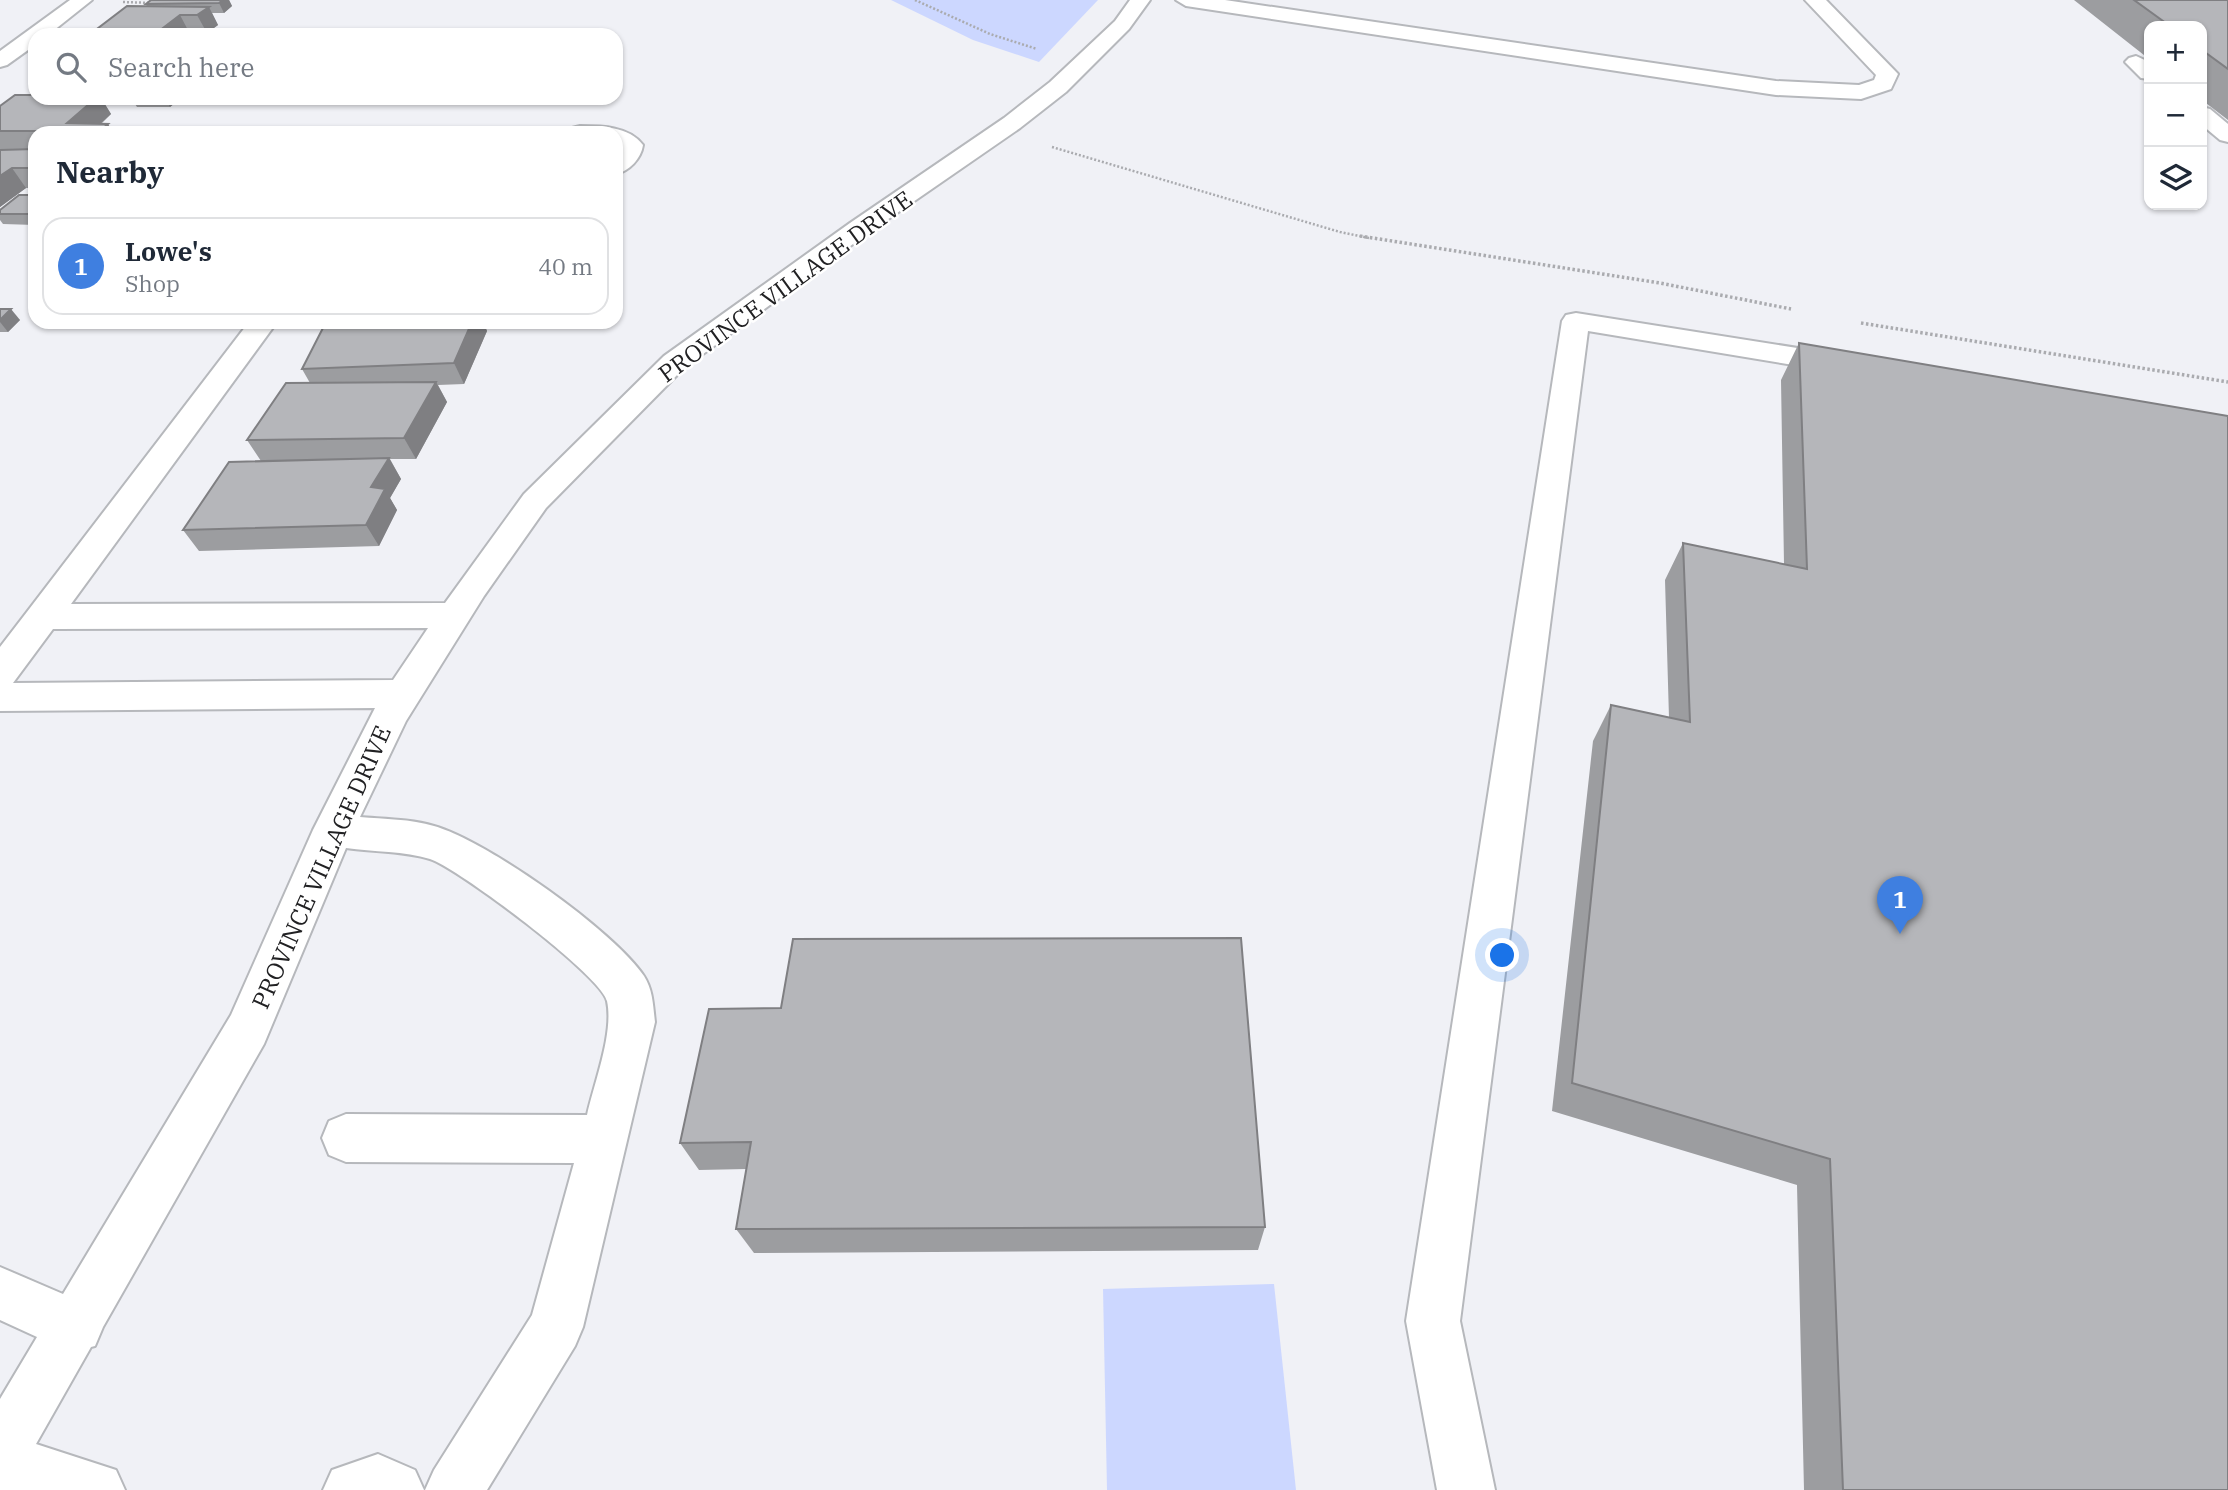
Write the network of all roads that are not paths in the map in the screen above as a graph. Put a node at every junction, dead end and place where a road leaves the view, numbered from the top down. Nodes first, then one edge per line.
1 (82, 0) edge
2 (1140, 0) edge
3 (1186, 0) edge
4 (1815, 0) edge
5 (44, 28) edge
6 (28, 40) edge
7 (0, 61) edge
8 (2207, 118) edge
9 (2228, 135) edge
10 (623, 140) edge
11 (623, 160) edge
12 (258, 329) edge
13 (1875, 369) edge
14 (454, 615) junction
15 (42, 618) junction
16 (0, 674) edge
17 (404, 694) junction
18 (0, 697) edge
19 (333, 830) junction
20 (346, 1138) dead end
21 (605, 1139) junction
22 (0, 1293) edge
23 (76, 1327) junction
24 (0, 1452) edge
25 (0, 1462) edge
26 (96, 1490) edge
27 (352, 1490) edge
28 (395, 1490) edge
29 (454, 1490) edge
30 (1466, 1490) edge

1 - 5 street
2 - 14 street, PROVINCE VILLAGE DRIVE
3 - 4 street
6 - 7 street
8 - 9 street
10 - 11 street
12 - 15 street
13 - 30 street
14 - 15 street
14 - 17 street, PROVINCE VILLAGE DRIVE
15 - 16 street
17 - 18 street
17 - 19 street, PROVINCE VILLAGE DRIVE
19 - 21 street
19 - 23 street, PROVINCE VILLAGE DRIVE
20 - 21 street
21 - 29 street
22 - 23 street
23 - 24 street, PROVINCE VILLAGE DRIVE
25 - 26 street
27 - 28 street

